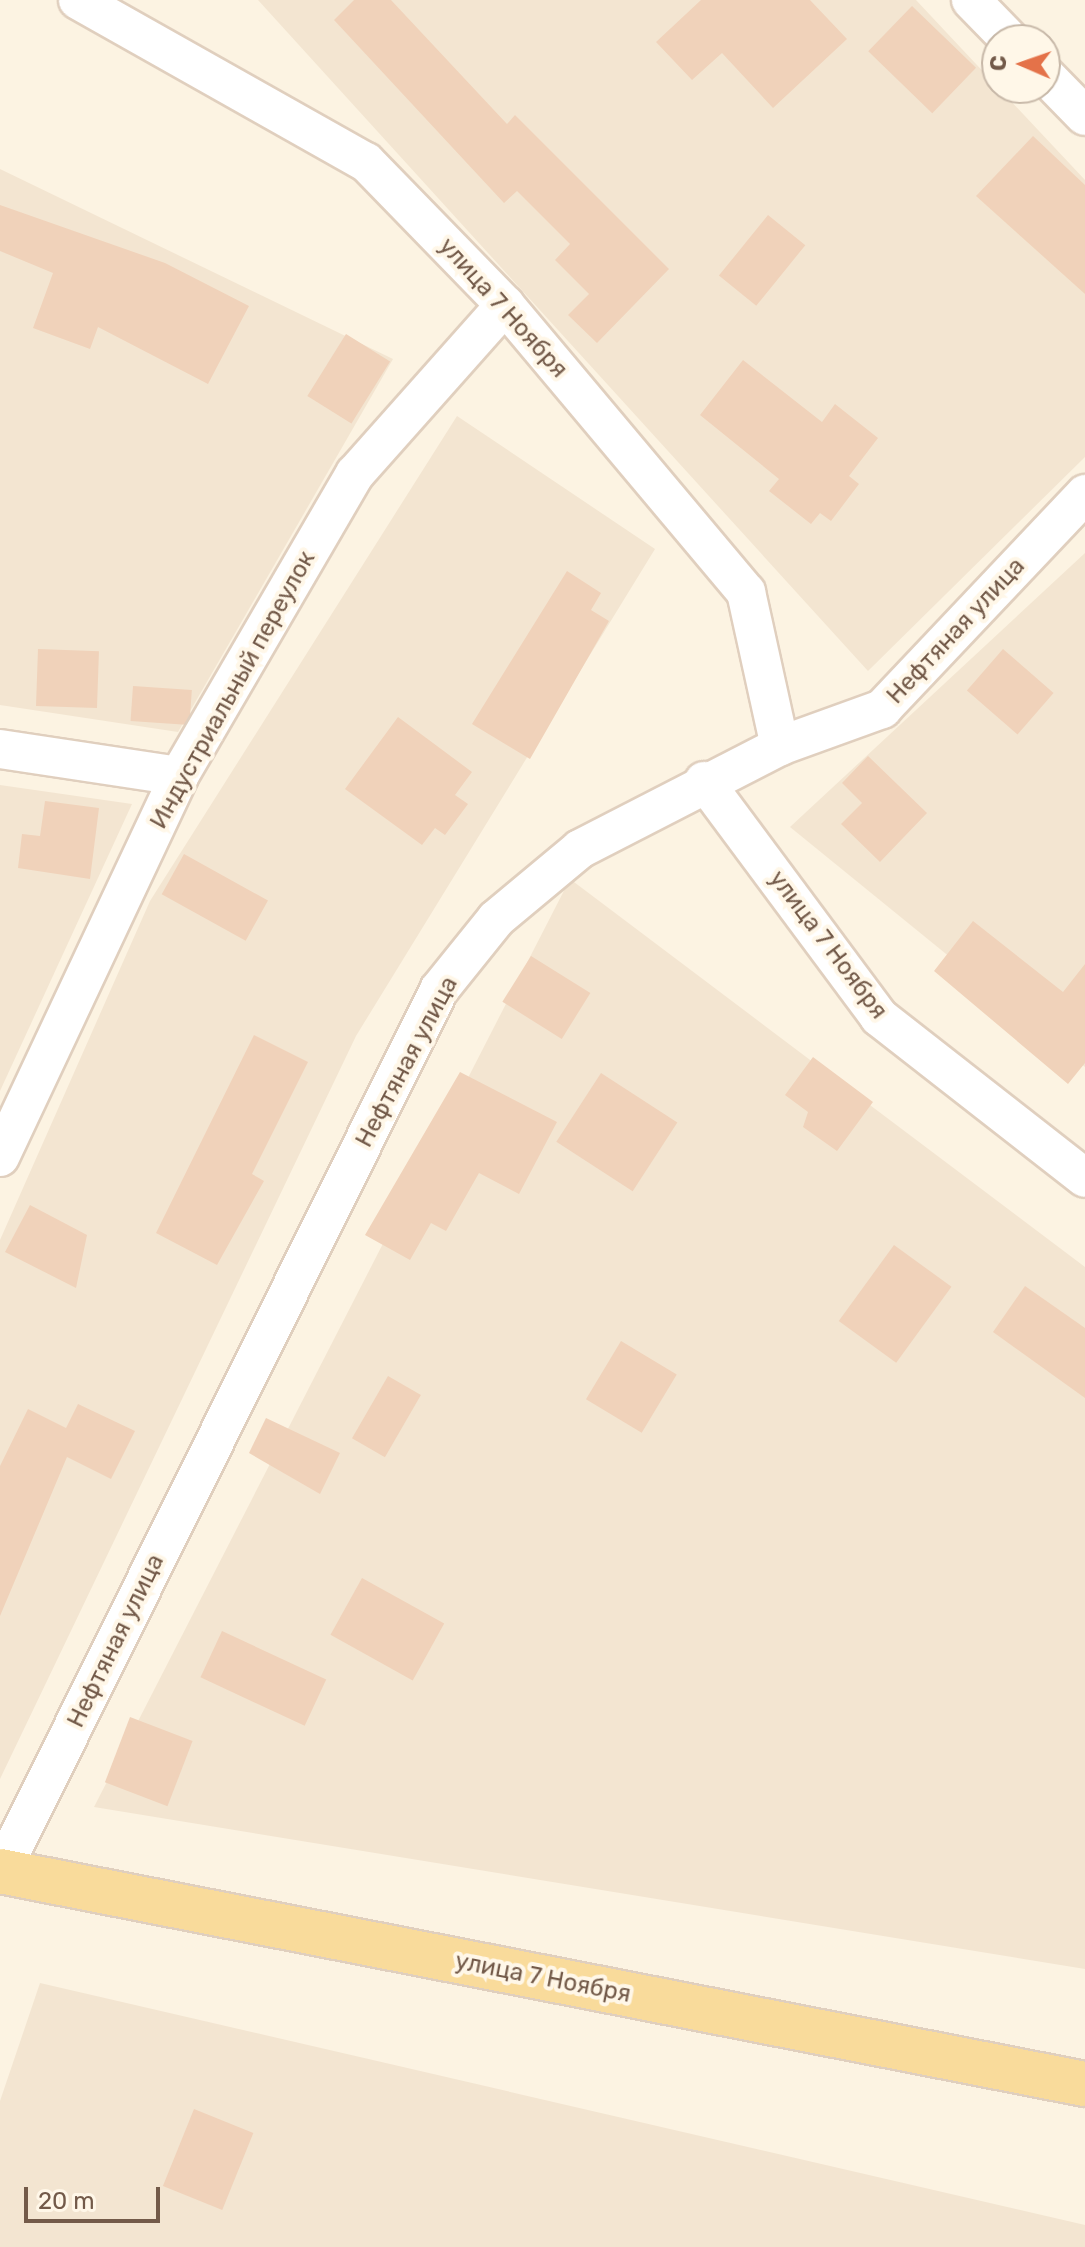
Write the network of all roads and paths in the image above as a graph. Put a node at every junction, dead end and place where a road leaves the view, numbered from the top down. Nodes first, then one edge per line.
1 (78, 0) edge
2 (971, 0) edge
3 (994, 24) edge
4 (1061, 91) edge
5 (1085, 116) edge
6 (505, 305) junction
7 (1085, 494) edge
8 (780, 746) junction
9 (0, 749) edge
10 (179, 776) junction
11 (704, 781) junction
12 (0, 1157) edge
13 (1085, 1178) edge
14 (0, 1872) edge
15 (1085, 2084) edge

1 - 6 street, улица 7 Ноября
2 - 3 street
4 - 5 street
6 - 8 street, улица 7 Ноября
6 - 10 street, Индустриальный переулок
7 - 8 street, Нефтяная улица
8 - 11 street, Нефтяная улица
9 - 10 street
10 - 12 street, Индустриальный переулок
11 - 13 street, улица 7 Ноября
11 - 14 street, Нефтяная улица
14 - 15 main road, улица 7 Ноября

